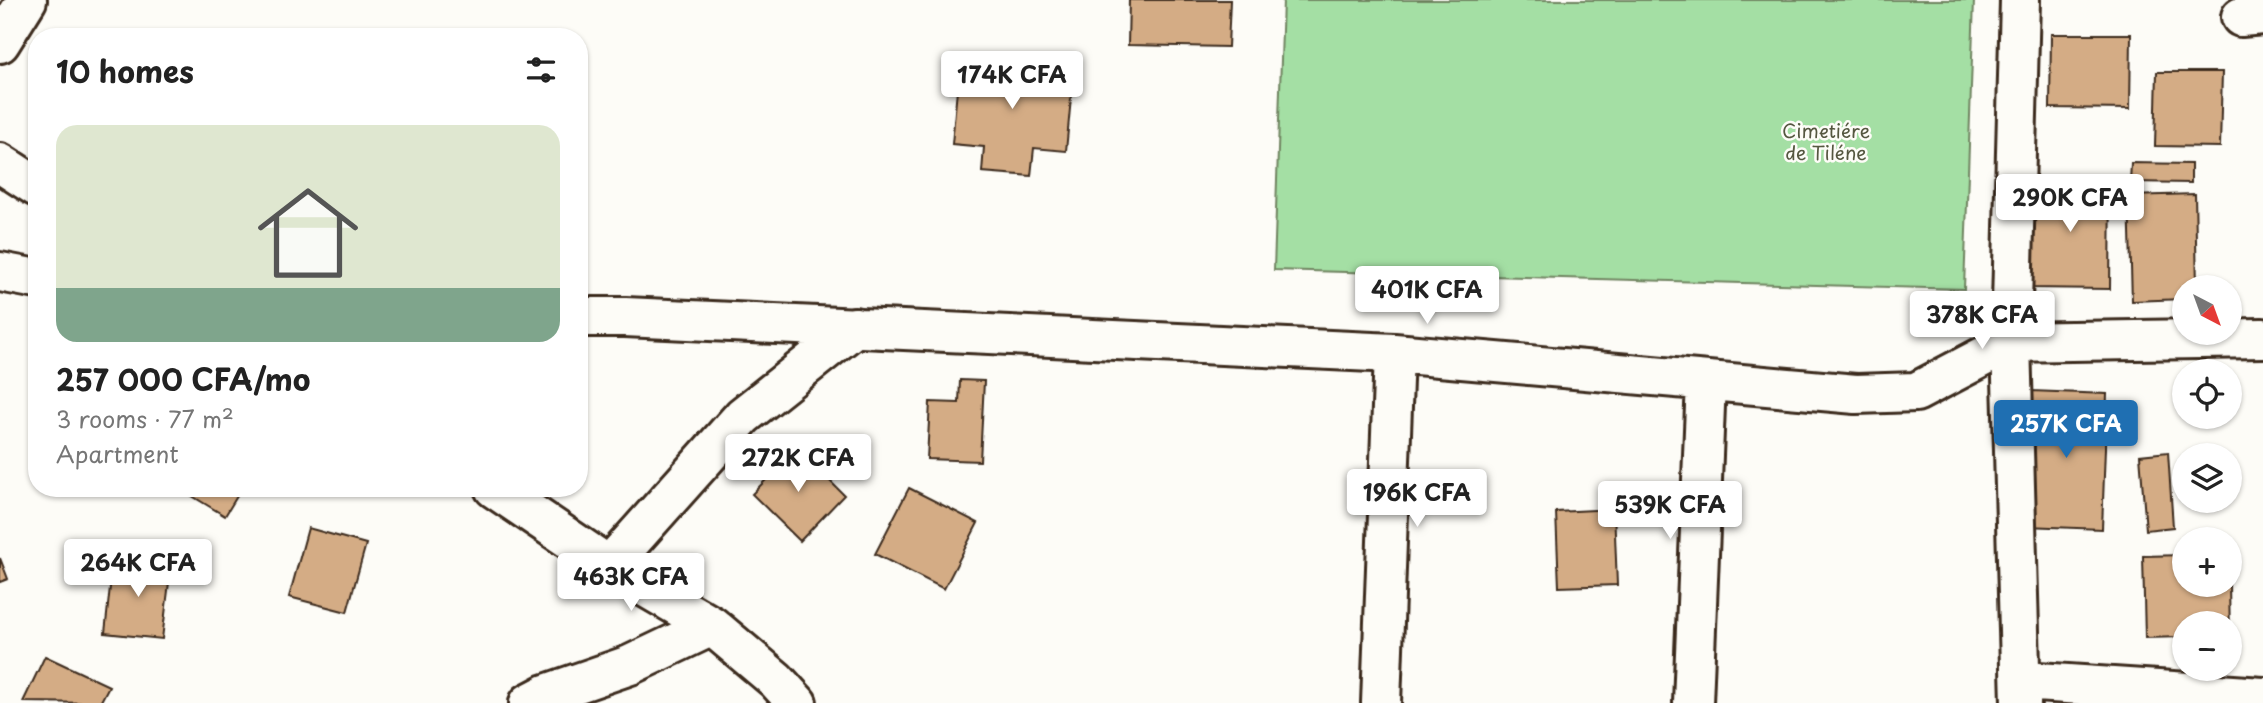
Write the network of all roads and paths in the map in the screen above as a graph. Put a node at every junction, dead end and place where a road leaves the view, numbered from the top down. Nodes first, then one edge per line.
1 (27, 0) edge
2 (2020, 0) edge
3 (0, 43) edge
4 (0, 163) edge
5 (28, 181) edge
6 (0, 272) edge
7 (28, 277) edge
8 (588, 317) edge
9 (855, 327) junction
10 (2263, 338) edge
11 (2011, 342) junction
12 (1394, 353) junction
13 (1706, 381) junction
14 (507, 497) edge
15 (609, 566) junction
16 (712, 626) junction
17 (2022, 692) edge
18 (2263, 697) edge
19 (528, 703) edge
20 (797, 703) edge
21 (1381, 703) edge
22 (1693, 703) edge

1 - 3 street
2 - 11 street
4 - 5 street
6 - 7 street
8 - 9 street
9 - 12 street
9 - 15 street
10 - 11 street
11 - 13 street
11 - 17 street
12 - 13 street
12 - 21 street
13 - 22 street
14 - 15 street
15 - 16 street
16 - 19 street
16 - 20 street
17 - 18 street

